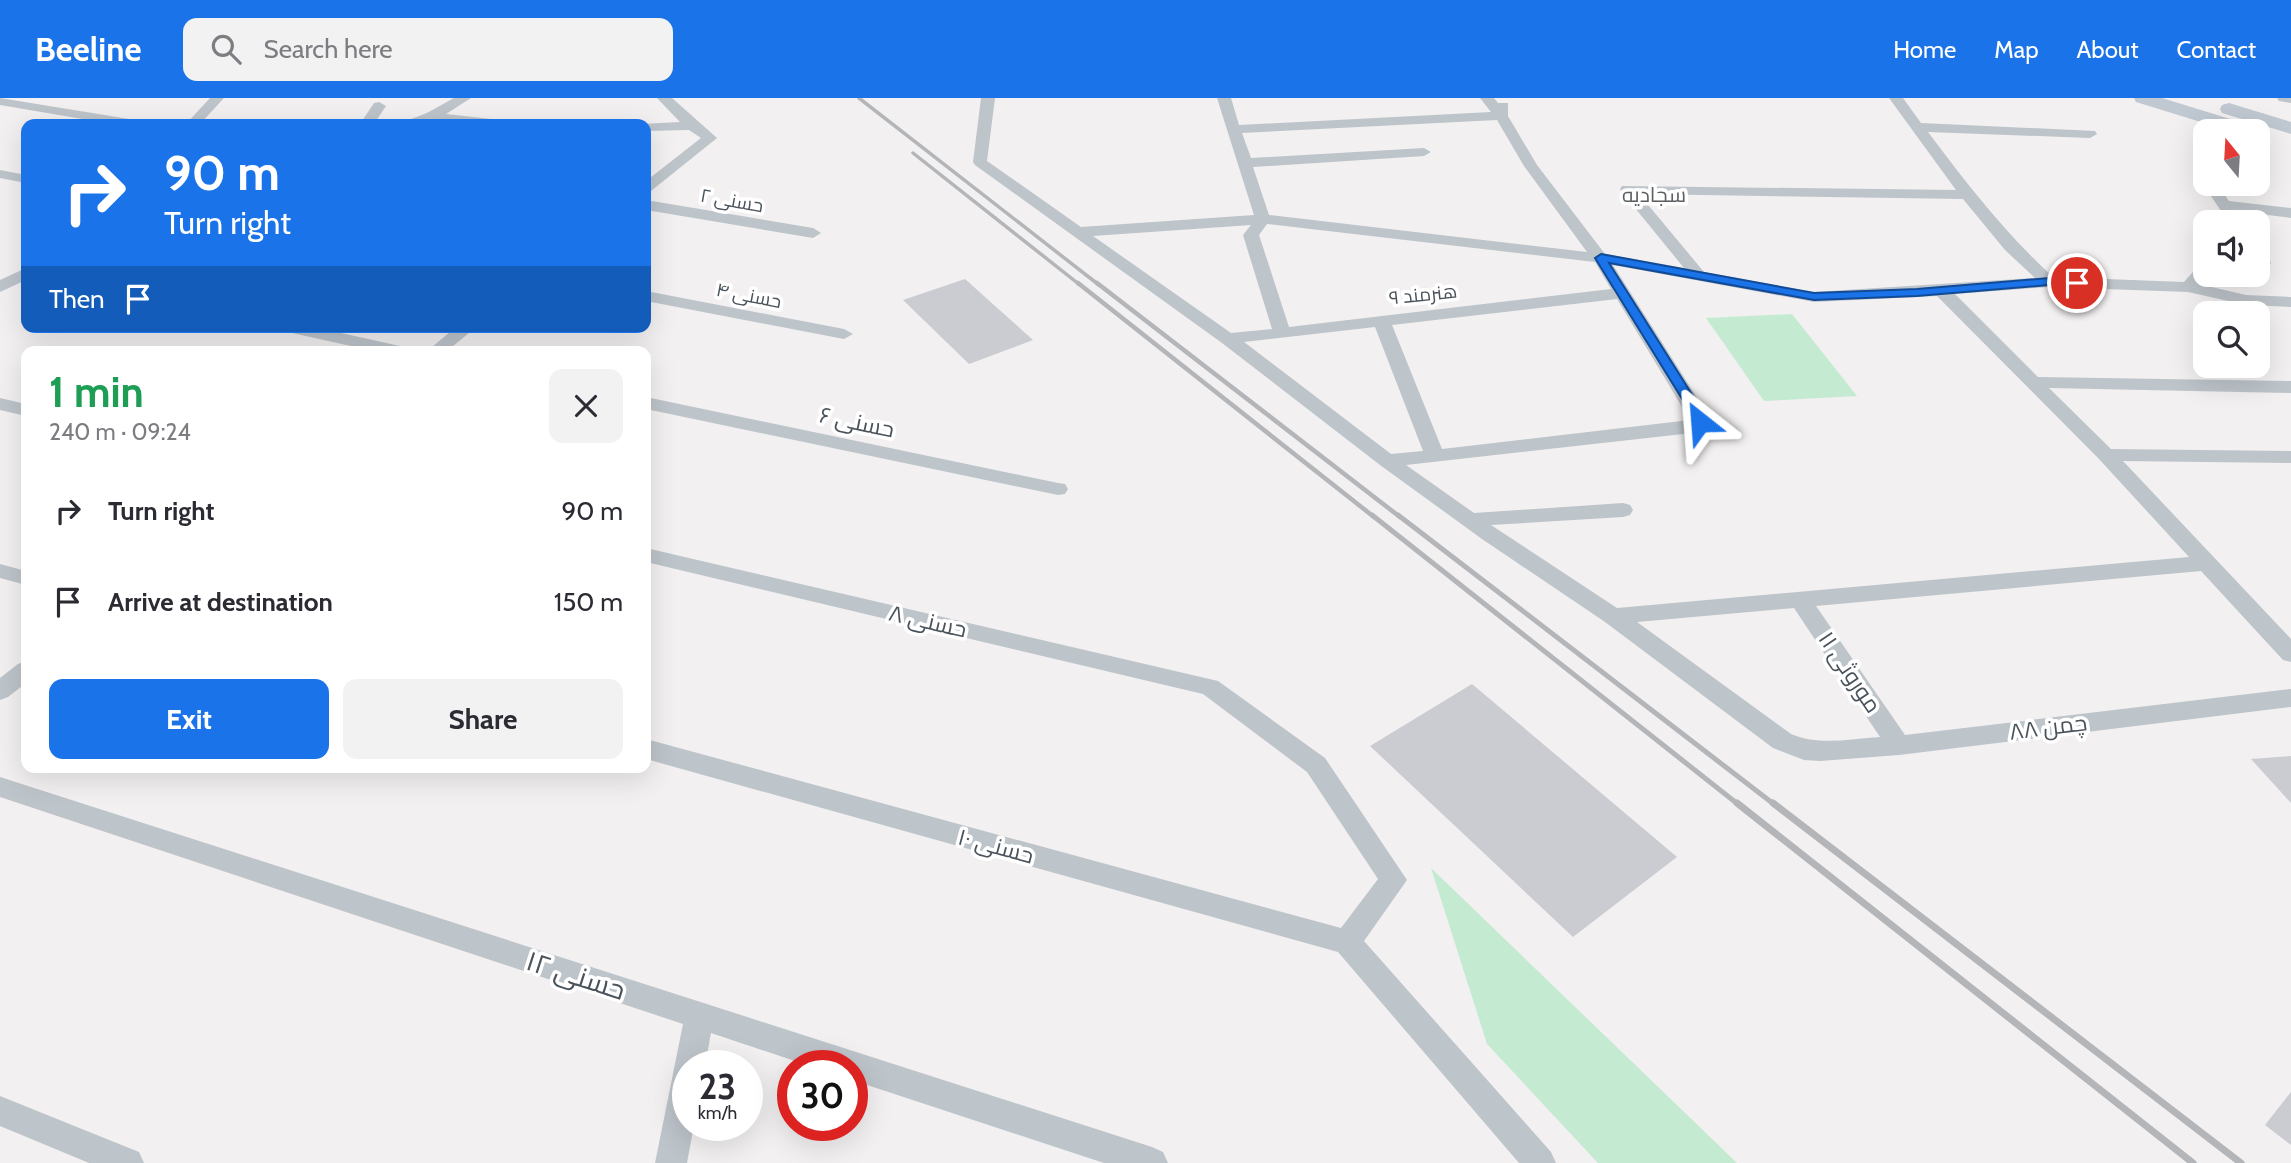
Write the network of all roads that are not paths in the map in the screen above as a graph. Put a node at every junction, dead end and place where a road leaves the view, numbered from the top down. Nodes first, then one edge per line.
1 (217, 98) edge
2 (464, 98) edge
3 (664, 98) edge
4 (988, 98) edge
5 (1224, 98) edge
6 (1487, 98) edge
7 (1507, 98) edge
8 (1896, 98) edge
9 (2192, 98) edge
10 (2284, 98) edge
11 (2291, 99) edge
12 (2157, 100) edge
13 (0, 101) edge
14 (379, 106) dead end
15 (432, 116) junction
16 (1501, 116) junction
17 (106, 119) edge
18 (198, 119) edge
19 (370, 119) edge
20 (422, 119) edge
21 (458, 119) edge
22 (2213, 119) edge
23 (692, 126) junction
24 (651, 127) edge
25 (1918, 127) junction
26 (2291, 128) edge
27 (1234, 129) junction
28 (2090, 134) dead end
29 (710, 138) joint
30 (2270, 138) edge
31 (2291, 144) edge
32 (1424, 152) dead end
33 (1244, 163) junction
34 (0, 174) edge
35 (21, 178) edge
36 (651, 184) edge
37 (1967, 195) junction
38 (2218, 196) edge
39 (2224, 205) junction
40 (651, 206) edge
41 (2228, 210) edge
42 (2291, 213) edge
43 (1263, 219) junction
44 (1077, 232) junction
45 (813, 233) dead end
46 (1601, 258) junction
47 (0, 265) edge
48 (21, 271) edge
49 (21, 275) edge
50 (1699, 276) junction
51 (2193, 281) edge
52 (2049, 282) junction
53 (0, 287) edge
54 (2188, 287) junction
55 (1942, 290) junction
56 (1623, 293) junction
57 (651, 297) edge
58 (2291, 302) edge
59 (1381, 320) junction
60 (1282, 332) junction
61 (316, 333) edge
62 (459, 333) edge
63 (844, 334) dead end
64 (1228, 339) junction
65 (376, 346) edge
66 (443, 346) edge
67 (2034, 382) junction
68 (2291, 387) edge
69 (0, 404) edge
70 (651, 404) edge
71 (21, 409) edge
72 (2106, 455) junction
73 (1435, 457) junction
74 (2291, 457) edge
75 (1387, 461) junction
76 (1058, 489) dead end
77 (1623, 510) dead end
78 (1470, 520) junction
79 (651, 556) edge
80 (2207, 563) junction
81 (0, 571) edge
82 (21, 577) edge
83 (1800, 599) junction
84 (1613, 616) junction
85 (2291, 654) edge
86 (21, 674) edge
87 (0, 691) edge
88 (2291, 698) edge
89 (1899, 745) junction
90 (651, 750) edge
91 (0, 787) edge
92 (1347, 942) junction
93 (700, 1016) junction
94 (693, 1050) edge
95 (0, 1111) edge
96 (675, 1141) edge
97 (128, 1163) edge
98 (671, 1163) edge
99 (1152, 1163) edge
100 (1540, 1163) edge

1 - 18 street
2 - 15 street
3 - 23 street
4 - 44 street
5 - 27 street
6 - 16 street
7 - 16 street
8 - 25 street
9 - 26 main road
10 - 11 street
12 - 22 main road
13 - 17 street
14 - 19 street
15 - 20 street
15 - 21 street
16 - 27 street
16 - 46 street
23 - 24 street
23 - 29 street
25 - 28 street
25 - 37 street
27 - 33 street
29 - 36 street
30 - 31 main road
32 - 33 street
33 - 43 street
34 - 35 street
37 - 50 street
37 - 52 street
38 - 39 street
39 - 41 street
39 - 42 street
40 - 45 street, حسنی ۲
43 - 44 street
43 - 46 street
43 - 60 street
44 - 64 street
46 - 50 street
46 - 56 street
47 - 48 street
49 - 53 street
50 - 55 street
51 - 54 street
52 - 54 street
52 - 55 street
54 - 58 street
55 - 67 street
56 - 59 street, هنرمند ۹
56 - 73 street
57 - 63 street, حسنی ۴
59 - 60 street, هنرمند ۹
59 - 73 street
60 - 64 street, هنرمند ۹
61 - 65 street
62 - 66 street
64 - 75 street
67 - 68 street
67 - 72 street
69 - 71 street
70 - 76 street, حسنی ۶
72 - 74 street
72 - 80 street
73 - 75 street
75 - 78 street
77 - 78 street
78 - 84 street
79 - 92 street, حسنی ۸
80 - 83 street
80 - 85 street
81 - 82 street
83 - 84 street
83 - 89 street, موروثی ۱۱
84 - 89 street, چمن ۸۸
86 - 87 street
88 - 89 street, چمن ۸۸
90 - 92 street, حسنی ۱۰
91 - 93 street, حسنی ۱۲
92 - 100 street
93 - 94 street
93 - 99 street, حسنی ۱۲
95 - 97 street
96 - 98 street

